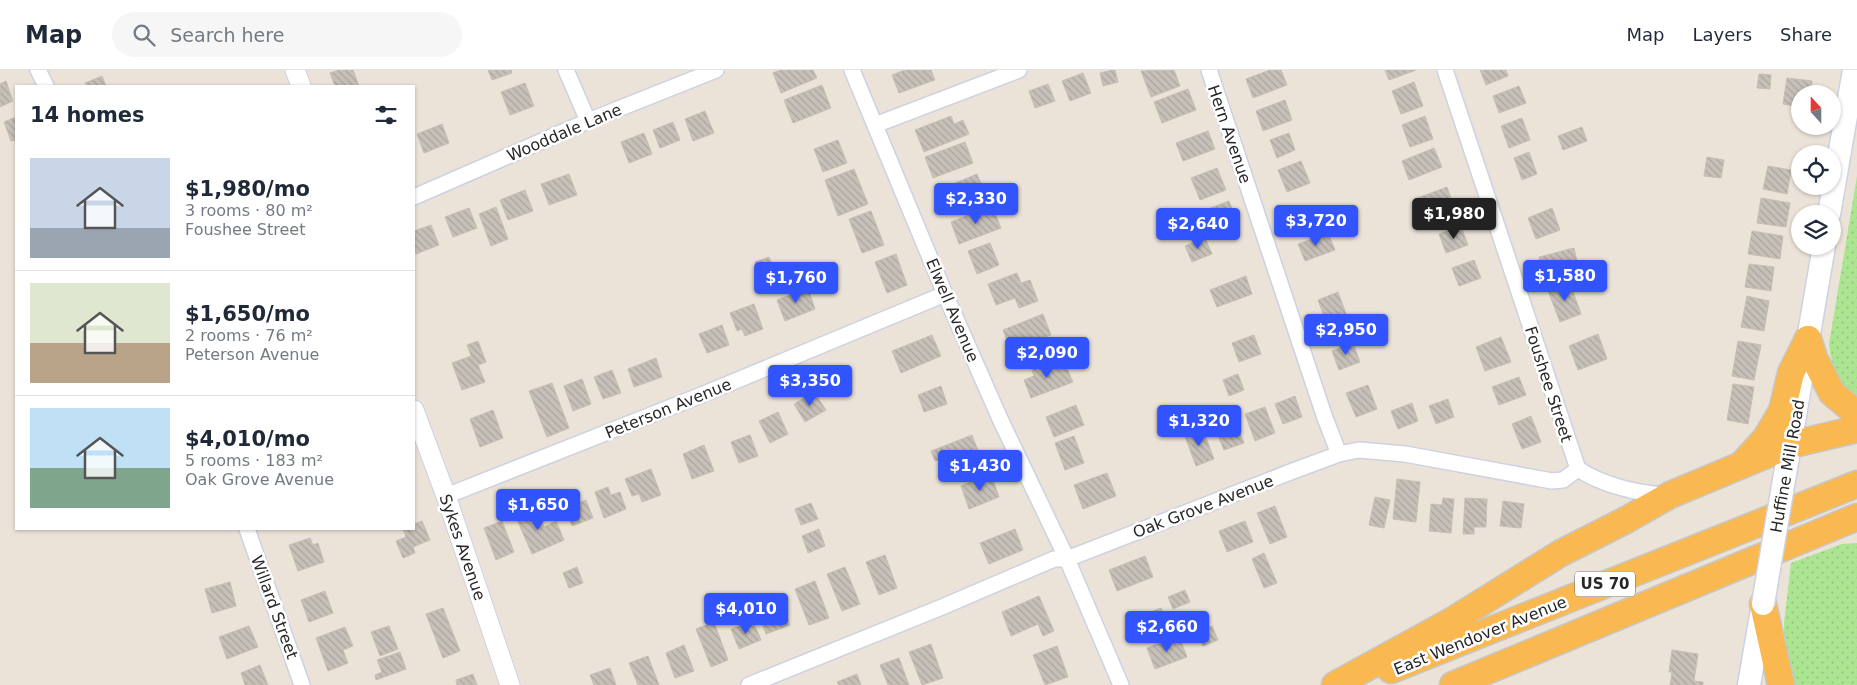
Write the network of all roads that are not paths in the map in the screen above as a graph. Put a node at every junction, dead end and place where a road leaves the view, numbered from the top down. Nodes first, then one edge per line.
1 (38, 70) edge
2 (295, 70) edge
3 (566, 70) edge
4 (716, 70) edge
5 (852, 70) edge
6 (1019, 70) edge
7 (1209, 70) edge
8 (1446, 70) edge
9 (1854, 70) edge
10 (46, 85) edge
11 (301, 85) edge
12 (588, 121) junction
13 (876, 125) junction
14 (415, 197) edge
15 (1831, 205) edge
16 (1822, 255) edge
17 (945, 294) junction
18 (1808, 340) junction
19 (415, 413) edge
20 (1857, 414) edge
21 (1857, 429) edge
22 (1790, 445) junction
23 (1339, 454) junction
24 (1743, 463) junction
25 (1578, 469) junction
26 (1857, 484) edge
27 (1670, 495) junction
28 (446, 496) junction
29 (1857, 516) edge
30 (247, 530) edge
31 (1857, 532) edge
32 (1805, 537) junction
33 (1067, 560) junction
34 (1763, 604) junction
35 (302, 685) edge
36 (510, 685) edge
37 (749, 685) edge
38 (1121, 685) edge
39 (1335, 685) edge
40 (1354, 685) edge
41 (1453, 685) edge
42 (1749, 685) edge
43 (1781, 685) edge

1 - 10 street
2 - 11 street
3 - 12 street
4 - 12 street, Wooddale Lane
5 - 13 street, Elwell Avenue
6 - 13 street
7 - 23 street, Hern Avenue
8 - 25 street, Foushee Street
9 - 15 main road
12 - 14 street, Wooddale Lane
13 - 17 street, Elwell Avenue
16 - 18 main road, Huffine Mill Road
17 - 28 street, Peterson Avenue
17 - 33 street, Elwell Avenue
18 - 20 highway
18 - 22 main road, Huffine Mill Road
18 - 24 highway
19 - 28 street, Sykes Avenue
21 - 22 highway
22 - 24 highway
22 - 34 main road, Huffine Mill Road, bridge
23 - 25 street, Oak Grove Avenue
23 - 33 street, Oak Grove Avenue
24 - 27 highway
25 - 27 street
26 - 40 highway, East Wendover Avenue / US 70
27 - 39 highway
28 - 36 street, Sykes Avenue
29 - 32 highway, US 70
30 - 35 street, Willard Street
31 - 32 highway
32 - 41 highway, US 70
33 - 37 street, Oak Grove Avenue
33 - 38 street, Elwell Avenue
34 - 42 main road, Huffine Mill Road
34 - 43 highway

